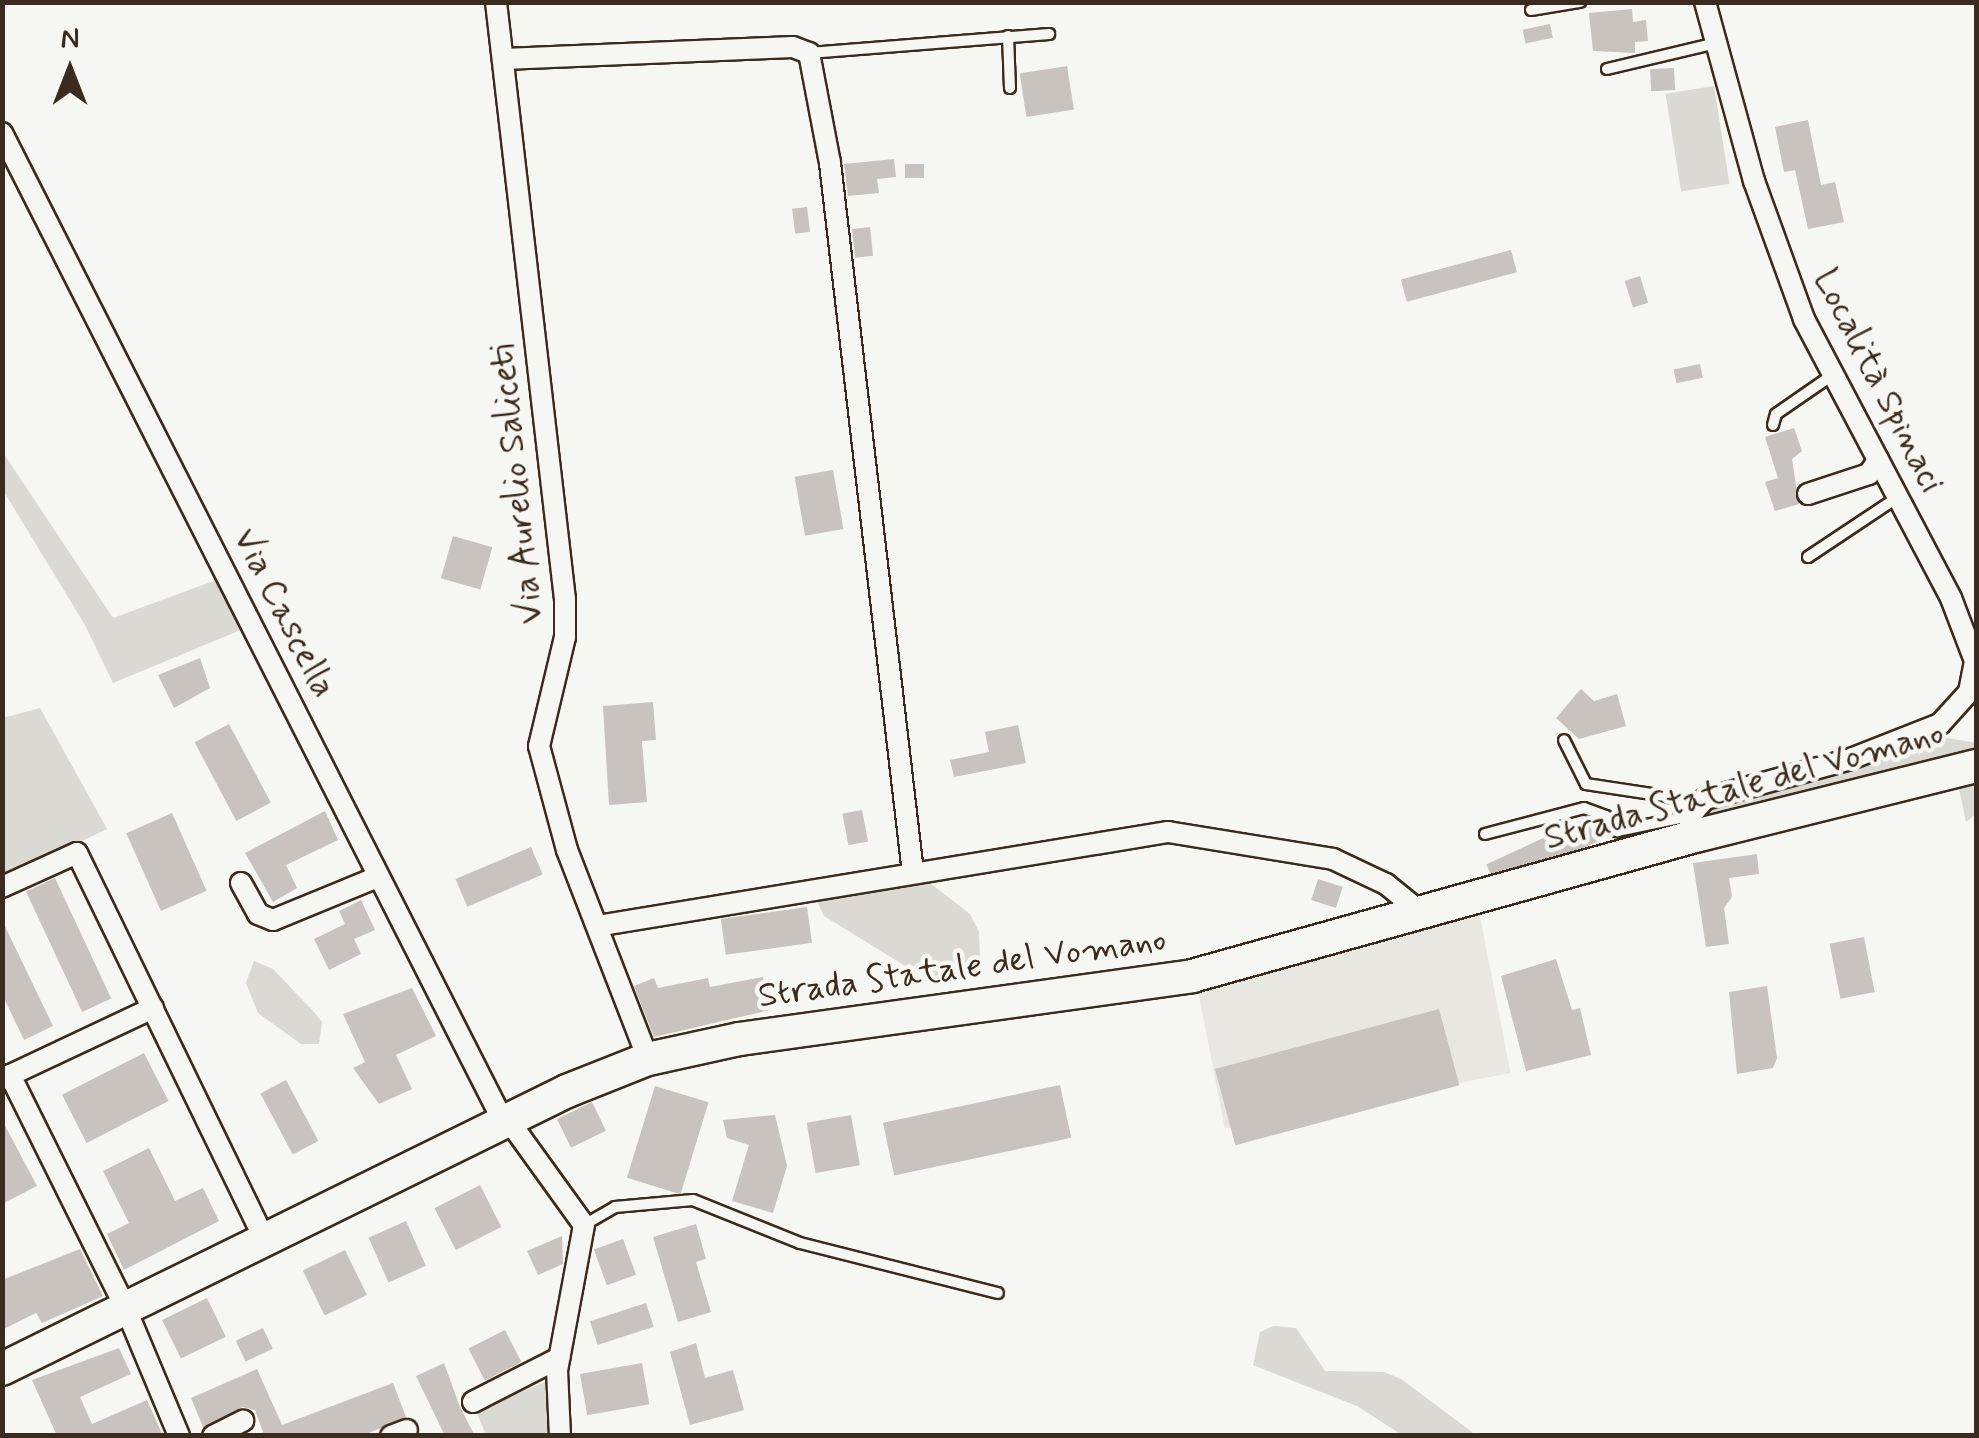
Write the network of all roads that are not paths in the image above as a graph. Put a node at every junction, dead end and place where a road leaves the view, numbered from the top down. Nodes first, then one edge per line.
1 (496, 2) edge
2 (1580, 2) edge
3 (1706, 2) edge
4 (1531, 10) dead end
5 (1049, 34) dead end
6 (1008, 36) junction
7 (1716, 43) junction
8 (808, 53) junction
9 (504, 58) junction
10 (1606, 68) dead end
11 (1010, 88) dead end
12 (2, 133) edge
13 (1832, 376) junction
14 (1773, 425) dead end
15 (1878, 460) junction
16 (1808, 494) dead end
17 (1899, 497) junction
18 (1808, 557) dead end
19 (1564, 740) dead end
20 (1976, 766) edge
21 (1693, 826) junction
22 (1485, 834) dead end
23 (913, 873) junction
24 (378, 876) junction
25 (241, 883) dead end
26 (2, 887) edge
27 (1422, 914) junction
28 (597, 926) junction
29 (154, 1008) junction
30 (648, 1059) junction
31 (6, 1077) edge
32 (507, 1122) junction
33 (584, 1225) junction
34 (266, 1242) junction
35 (998, 1292) dead end
36 (126, 1309) junction
37 (559, 1358) junction
38 (2, 1369) edge
39 (472, 1402) dead end
40 (243, 1421) dead end
41 (179, 1436) edge
42 (213, 1436) edge
43 (560, 1436) edge

1 - 9 street, Via Aurelio Saliceti
2 - 4 lane
3 - 7 street, Località Spinaci
5 - 6 lane
6 - 8 lane
6 - 11 lane
7 - 10 lane
7 - 13 street, Località Spinaci
8 - 9 street
8 - 23 street
9 - 28 street, Via Aurelio Saliceti
12 - 24 street, Via Cascella
13 - 14 lane
13 - 15 street, Località Spinaci
15 - 16 street
15 - 17 street, Località Spinaci
17 - 18 lane
17 - 21 street, Località Spinaci
19 - 21 lane
20 - 21 main road, Strada Statale del Vomano
21 - 22 lane
21 - 27 main road, Strada Statale del Vomano
23 - 27 street
23 - 28 street
24 - 25 street
24 - 32 street, Via Cascella
26 - 29 street
27 - 30 main road, Strada Statale del Vomano
28 - 30 street, Via Aurelio Saliceti
29 - 31 street
29 - 34 street
30 - 32 main road, Strada Statale del Vomano
31 - 36 street
32 - 33 street, Via Cascella
32 - 34 main road, Strada Statale del Vomano
33 - 35 lane
33 - 37 street
34 - 36 main road, Strada Statale del Vomano
36 - 38 main road, Strada Statale del Vomano
36 - 41 street
37 - 39 street
37 - 43 street
40 - 42 street

